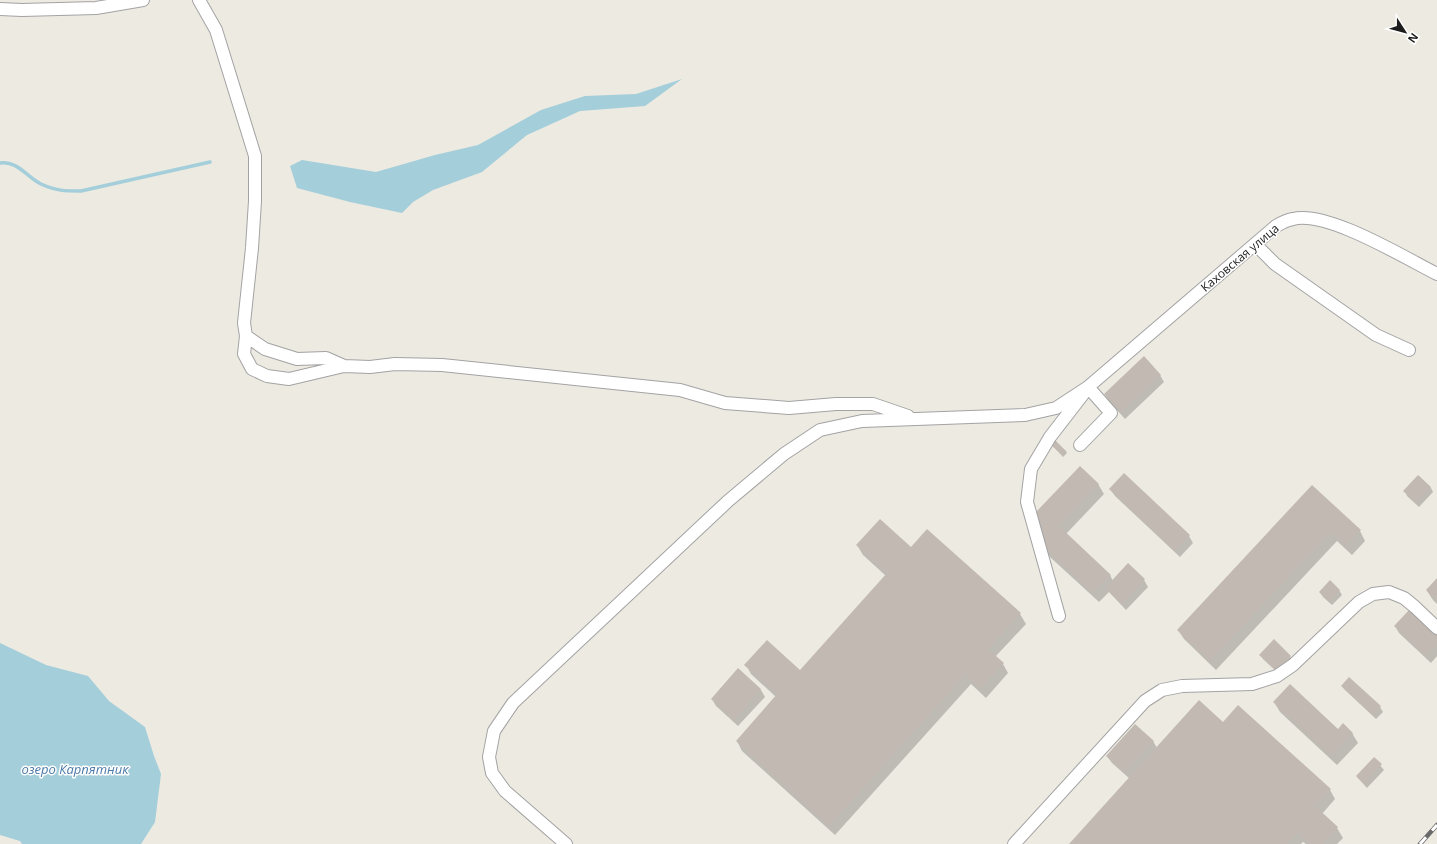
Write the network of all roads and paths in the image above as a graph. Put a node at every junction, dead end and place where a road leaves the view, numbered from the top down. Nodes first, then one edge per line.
1 (143, 0) edge
2 (199, 0) edge
3 (0, 9) edge
4 (1255, 244) junction
5 (1437, 274) edge
6 (246, 336) junction
7 (1409, 350) dead end
8 (344, 366) junction
9 (1088, 388) junction
10 (916, 418) junction
11 (1080, 446) dead end
12 (1059, 616) dead end
13 (1437, 628) edge
14 (566, 844) edge
15 (1014, 844) edge

1 - 3 street
2 - 6 street
4 - 5 street, Каховская улица
4 - 7 street
4 - 9 street, Каховская улица
6 - 8 street
6 - 8 street
8 - 10 street
9 - 10 street
9 - 11 street
9 - 12 street
10 - 14 street
13 - 15 street

